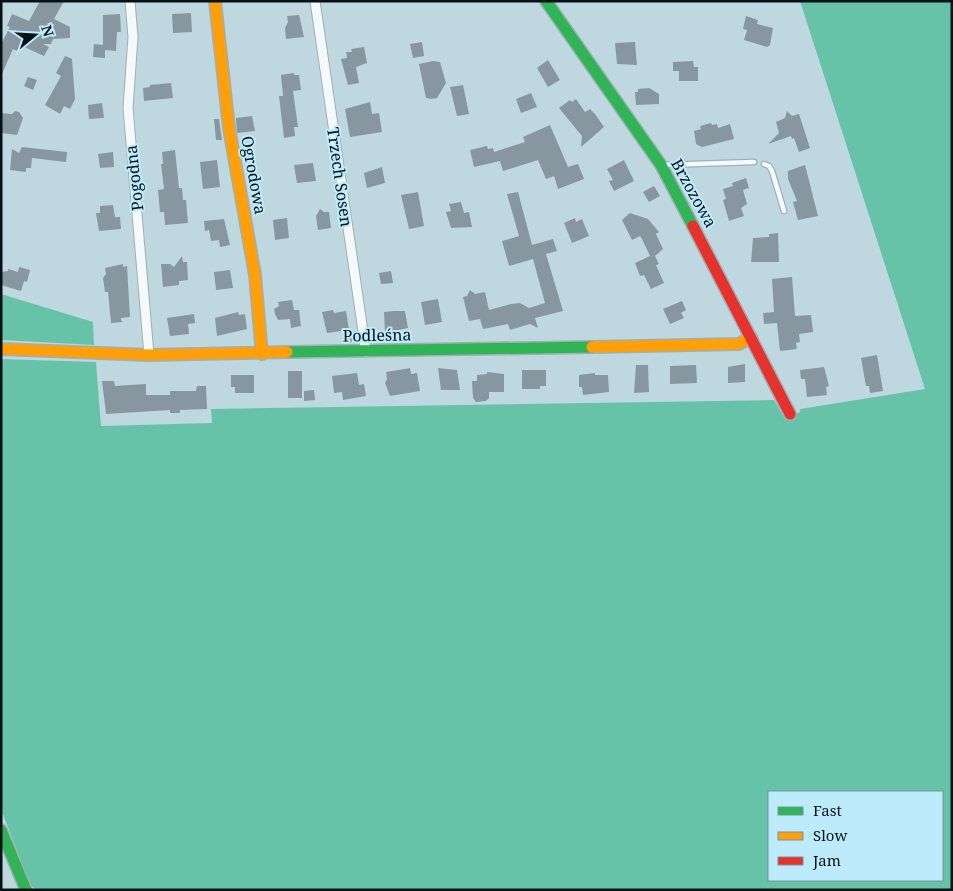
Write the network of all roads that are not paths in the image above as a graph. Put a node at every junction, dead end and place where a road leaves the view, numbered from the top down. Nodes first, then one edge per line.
1 (130, 1) edge
2 (215, 1) edge
3 (315, 1) edge
4 (546, 1) edge
5 (754, 162) dead end
6 (764, 164) dead end
7 (661, 165) junction
8 (784, 211) dead end
9 (751, 337) junction
10 (1, 349) edge
11 (366, 352) junction
12 (262, 354) junction
13 (149, 355) junction
14 (790, 414) dead end
15 (1, 830) edge
16 (26, 890) edge

1 - 13 street, Pogodna
2 - 12 street, Ogrodowa
3 - 11 street, Trzech Sosen
4 - 7 street, Brzozowa
5 - 7 lane
6 - 8 lane
7 - 9 street, Brzozowa
9 - 11 street, Podleśna
9 - 14 street, Brzozowa
10 - 13 street, Podleśna
11 - 12 street, Podleśna
12 - 13 street, Podleśna
15 - 16 street

